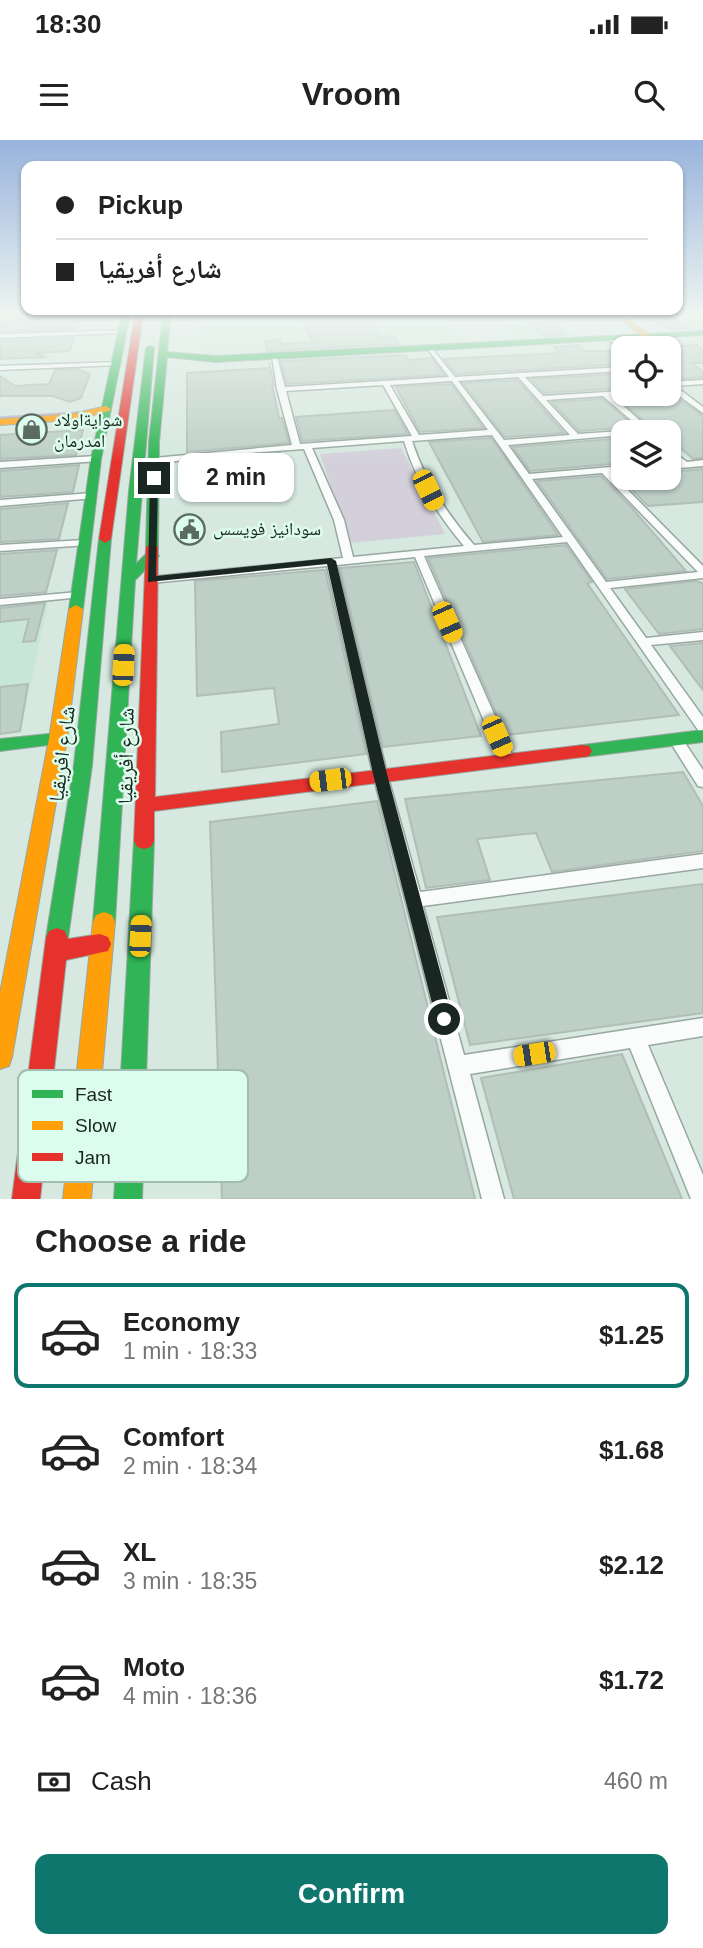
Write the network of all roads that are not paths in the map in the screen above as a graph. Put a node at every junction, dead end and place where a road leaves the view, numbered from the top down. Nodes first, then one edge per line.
1 (108, 363) edge
2 (118, 363) edge
3 (132, 363) edge
4 (152, 363) edge
5 (164, 363) edge
6 (187, 363) edge
7 (275, 363) edge
8 (442, 363) edge
9 (0, 368) edge
10 (611, 370) edge
11 (162, 374) junction
12 (520, 375) junction
13 (455, 379) junction
14 (703, 382) edge
15 (385, 383) junction
16 (681, 385) edge
17 (281, 389) junction
18 (605, 394) junction
19 (611, 394) edge
20 (681, 395) edge
21 (540, 398) junction
22 (106, 409) junction
23 (703, 411) edge
24 (635, 420) edge
25 (7, 421) edge
26 (102, 429) junction
27 (494, 432) junction
28 (611, 434) edge
29 (576, 437) junction
30 (412, 438) junction
31 (502, 443) junction
32 (302, 447) junction
33 (96, 459) junction
34 (155, 461) junction
35 (681, 461) edge
36 (703, 463) edge
37 (681, 464) edge
38 (685, 464) junction
39 (0, 465) edge
40 (605, 471) junction
41 (611, 471) edge
42 (527, 477) junction
43 (0, 503) edge
44 (91, 503) junction
45 (108, 521) junction
46 (568, 539) junction
47 (84, 543) junction
48 (0, 548) edge
49 (471, 548) junction
50 (418, 553) junction
51 (152, 556) junction
52 (348, 559) junction
53 (331, 561) junction
54 (703, 574) edge
55 (129, 578) junction
56 (151, 580) junction
57 (602, 586) junction
58 (78, 595) junction
59 (0, 601) edge
60 (703, 636) edge
61 (643, 642) junction
62 (703, 727) edge
63 (703, 736) edge
64 (58, 739) junction
65 (676, 740) junction
66 (0, 745) edge
67 (507, 759) junction
68 (380, 774) junction
69 (703, 782) edge
70 (146, 805) junction
71 (703, 861) edge
72 (86, 883) junction
73 (413, 900) junction
74 (100, 944) junction
75 (55, 951) junction
76 (5, 1005) edge
77 (703, 1027) edge
78 (636, 1038) junction
79 (0, 1057) edge
80 (457, 1066) junction
81 (41, 1070) edge
82 (89, 1070) edge
83 (134, 1070) edge
84 (493, 1199) edge
85 (702, 1199) edge

1 - 9 street
2 - 22 main road
3 - 45 main road, شارع افريقيا
4 - 55 main road, شارع افريقيا
5 - 11 main road, شارع أفريقيا
6 - 11 main road
7 - 17 street
8 - 13 street
10 - 12 street
11 - 34 main road, شارع أفريقيا
12 - 13 street
12 - 21 street
13 - 15 street
13 - 27 street
14 - 16 street
15 - 17 street
15 - 30 street
17 - 32 street
18 - 19 street
18 - 21 street
18 - 24 street
20 - 23 street
21 - 29 street
22 - 25 main road
22 - 26 main road
25 - 26 main road
26 - 33 main road
27 - 30 street
27 - 31 street
28 - 29 street
29 - 31 street
30 - 32 street
30 - 49 street
31 - 42 street
32 - 34 street
32 - 52 street
33 - 39 street
33 - 44 main road
34 - 51 main road, شارع أفريقيا
35 - 38 street
36 - 38 street
37 - 38 street
40 - 41 street
40 - 42 street
40 - 54 street
42 - 46 street
43 - 44 street
44 - 45 main road
44 - 47 main road
45 - 72 main road, شارع افريقيا
46 - 49 street
46 - 57 street
47 - 48 street
47 - 58 main road
49 - 50 street
50 - 52 street
50 - 67 street
51 - 55 main road
51 - 56 main road, شارع أفريقيا
52 - 53 street
53 - 56 street
53 - 68 street
54 - 57 street
55 - 72 main road, شارع افريقيا
56 - 70 main road, شارع أفريقيا
57 - 61 street
58 - 59 street
58 - 64 main road
60 - 61 street
61 - 62 street
63 - 65 main road
64 - 66 main road
64 - 76 main road
65 - 67 main road
65 - 69 street
67 - 68 main road
68 - 70 main road
68 - 73 street
70 - 83 main road, شارع أفريقيا
71 - 73 street
72 - 74 main road, شارع افريقيا
72 - 75 main road, شارع افريقيا
73 - 80 street
74 - 75 main road
74 - 82 main road, شارع افريقيا
75 - 81 main road, شارع افريقيا
76 - 79 main road
77 - 78 street
78 - 80 street
78 - 85 street
80 - 84 street

